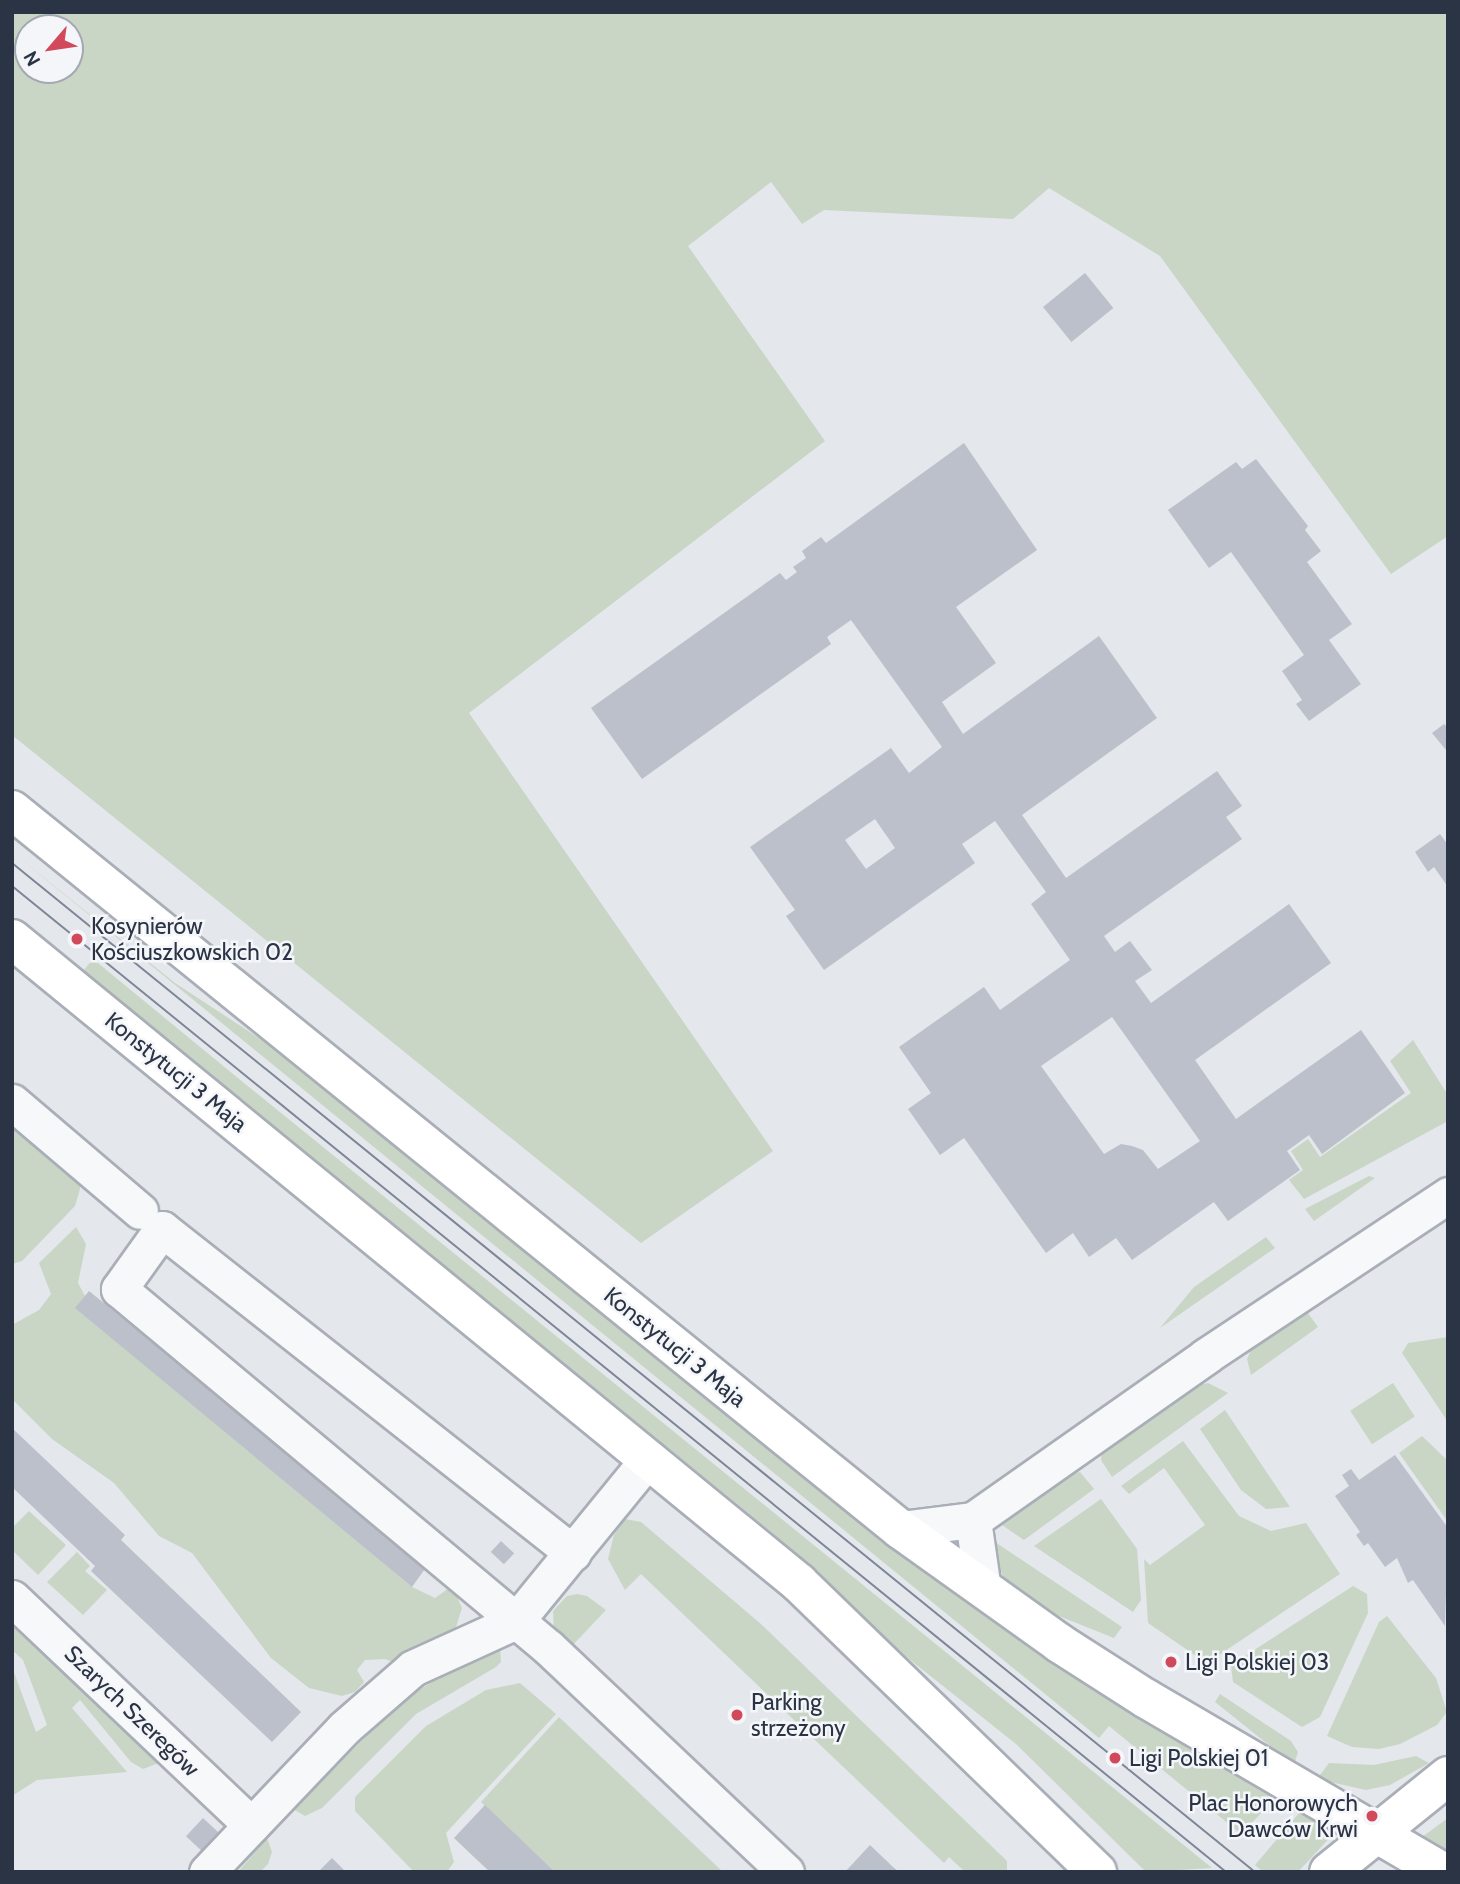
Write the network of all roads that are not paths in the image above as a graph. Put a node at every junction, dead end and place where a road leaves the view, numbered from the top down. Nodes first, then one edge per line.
1 (12, 810) edge
2 (12, 939) edge
3 (12, 1102) edge
4 (1448, 1195) edge
5 (141, 1211) dead end
6 (649, 1458) junction
7 (973, 1520) junction
8 (900, 1529) junction
9 (573, 1553) junction
10 (983, 1589) junction
11 (12, 1598) edge
12 (516, 1621) junction
13 (1448, 1776) edge
14 (250, 1825) junction
15 (1375, 1831) junction
16 (207, 1872) edge
17 (786, 1872) edge
18 (1097, 1872) edge
19 (1329, 1872) edge
20 (1443, 1872) edge

1 - 8 street, Konstytucji 3 Maja
2 - 6 street, Konstytucji 3 Maja
3 - 5 street
4 - 7 street
6 - 9 street
6 - 18 street, Konstytucji 3 Maja
7 - 8 street
7 - 10 street
8 - 10 street, Konstytucji 3 Maja
9 - 12 street
9 - 12 street
10 - 15 street, Konstytucji 3 Maja
11 - 14 street, Szarych Szeregów
12 - 14 street
12 - 17 street
13 - 15 street
14 - 16 street
15 - 19 street
15 - 20 street

